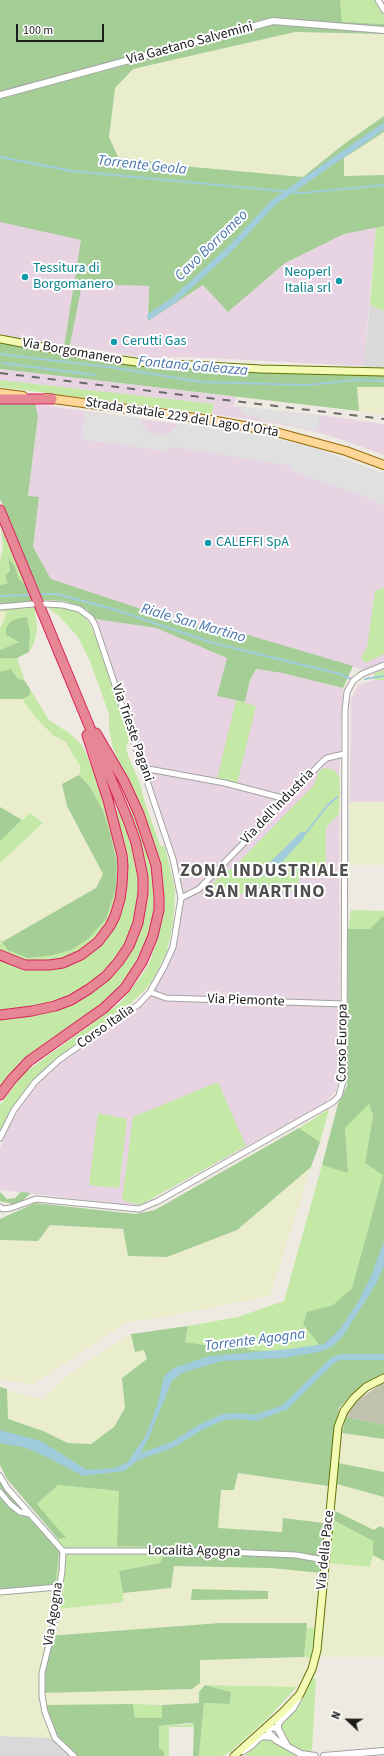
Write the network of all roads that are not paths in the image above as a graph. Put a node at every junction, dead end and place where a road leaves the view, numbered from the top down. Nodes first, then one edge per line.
1 (378, 0) edge
2 (384, 10) edge
3 (384, 30) edge
4 (0, 95) edge
5 (0, 339) edge
6 (384, 372) edge
7 (0, 393) edge
8 (0, 399) edge
9 (52, 399) junction
10 (384, 465) edge
11 (0, 510) edge
12 (33, 604) dead end
13 (45, 604) dead end
14 (0, 607) edge
15 (384, 665) edge
16 (79, 702) junction
17 (344, 754) junction
18 (143, 768) junction
19 (286, 799) junction
20 (181, 898) junction
21 (0, 955) edge
22 (150, 992) junction
23 (344, 1004) junction
24 (0, 1015) edge
25 (0, 1095) edge
26 (0, 1138) edge
27 (1, 1209) edge
28 (384, 1378) edge
29 (0, 1476) edge
30 (0, 1492) edge
31 (30, 1514) junction
32 (62, 1551) junction
33 (324, 1560) junction
34 (58, 1587) junction
35 (0, 1592) edge
36 (300, 1694) junction
37 (268, 1726) junction
38 (278, 1729) junction
39 (272, 1737) junction
40 (287, 1745) junction
41 (242, 1751) junction
42 (384, 1751) edge
43 (74, 1756) edge
44 (234, 1756) edge
45 (315, 1756) edge
46 (324, 1756) edge
47 (343, 1756) edge

1 - 2 street
3 - 4 street, Via Gaetano Salvemini
5 - 6 main road, Via Borgomanero
7 - 9 main road, Strada statale 229 del Lago d'Orta
8 - 9 highway
9 - 10 main road, Strada statale 229 del Lago d'Orta
11 - 16 highway
12 - 14 street
13 - 18 street, Via Trieste Pagani
15 - 17 street, Corso Europa
16 - 21 highway
16 - 24 highway
16 - 25 highway
17 - 19 street, Via dell'Industria
17 - 23 street, Corso Europa
18 - 19 street
18 - 20 street, Via Trieste Pagani
19 - 20 street, Via dell'Industria
20 - 22 street, Corso Italia
22 - 23 street, Via Piemonte
22 - 26 street, Corso Italia
23 - 27 street, Corso Europa
28 - 33 main road, Via della Pace
29 - 31 street
30 - 31 street
31 - 32 street
32 - 33 street, Località Agogna
32 - 34 street, Via Agogna
33 - 36 main road, Via della Pace
34 - 35 street
34 - 43 street, Via Agogna
36 - 37 main road, Via della Pace
36 - 38 street
37 - 38 street
37 - 39 street
37 - 41 main road, Via della Pace
38 - 40 street
39 - 40 street
39 - 41 street
40 - 45 street
41 - 44 main road, Via della Pace
42 - 47 street
46 - 47 street

